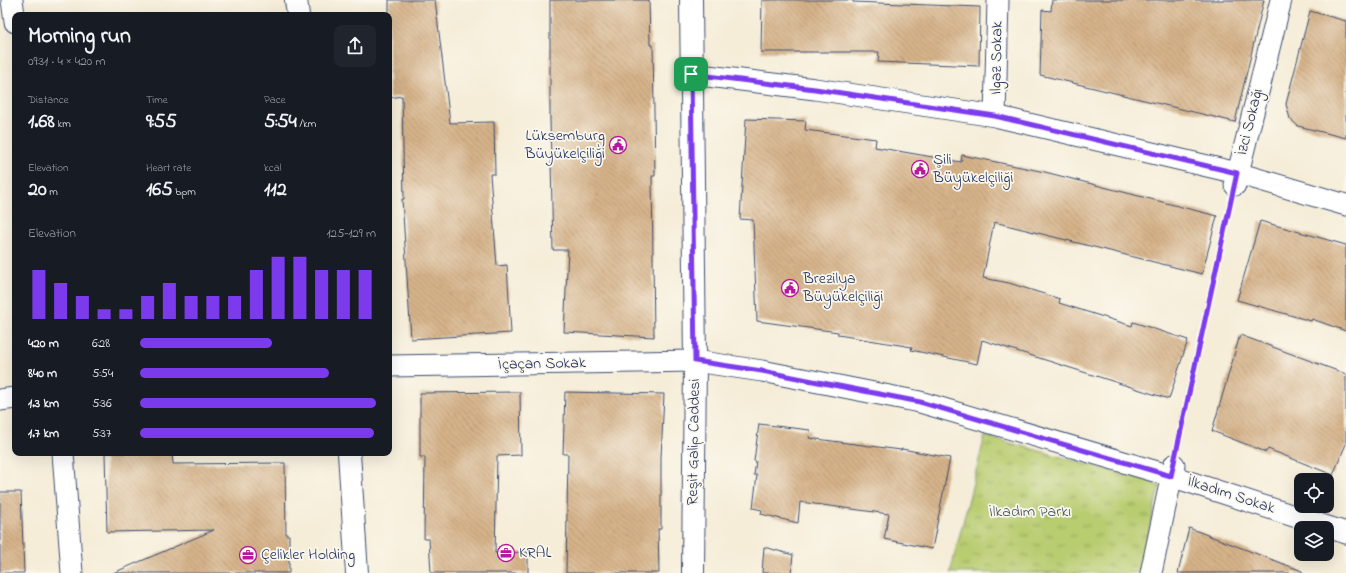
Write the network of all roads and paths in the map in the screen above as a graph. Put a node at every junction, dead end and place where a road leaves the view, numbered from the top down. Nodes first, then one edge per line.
1 (12, 0) edge
2 (296, 0) edge
3 (691, 0) edge
4 (998, 0) edge
5 (1281, 0) edge
6 (14, 12) edge
7 (298, 12) edge
8 (691, 74) junction
9 (995, 116) junction
10 (1236, 179) junction
11 (1346, 205) edge
12 (695, 361) junction
13 (392, 366) edge
14 (12, 398) edge
15 (0, 400) edge
16 (63, 456) edge
17 (350, 456) edge
18 (1172, 470) junction
19 (1346, 532) edge
20 (72, 573) edge
21 (357, 573) edge
22 (693, 573) edge
23 (1151, 573) edge

1 - 6 street
2 - 7 main road
3 - 8 main road, Reşit Galip Caddesi
4 - 9 street, Ilgaz Sokak
5 - 10 street, İzci Sokağı
8 - 9 street
8 - 12 main road, Reşit Galip Caddesi
9 - 10 street
10 - 11 street
10 - 18 path
12 - 13 street, İçaçan Sokak
12 - 18 street, İlkadım Sokak
12 - 22 main road, Reşit Galip Caddesi
14 - 15 street
16 - 20 street
17 - 21 main road
18 - 19 street, İlkadım Sokak
18 - 23 street

